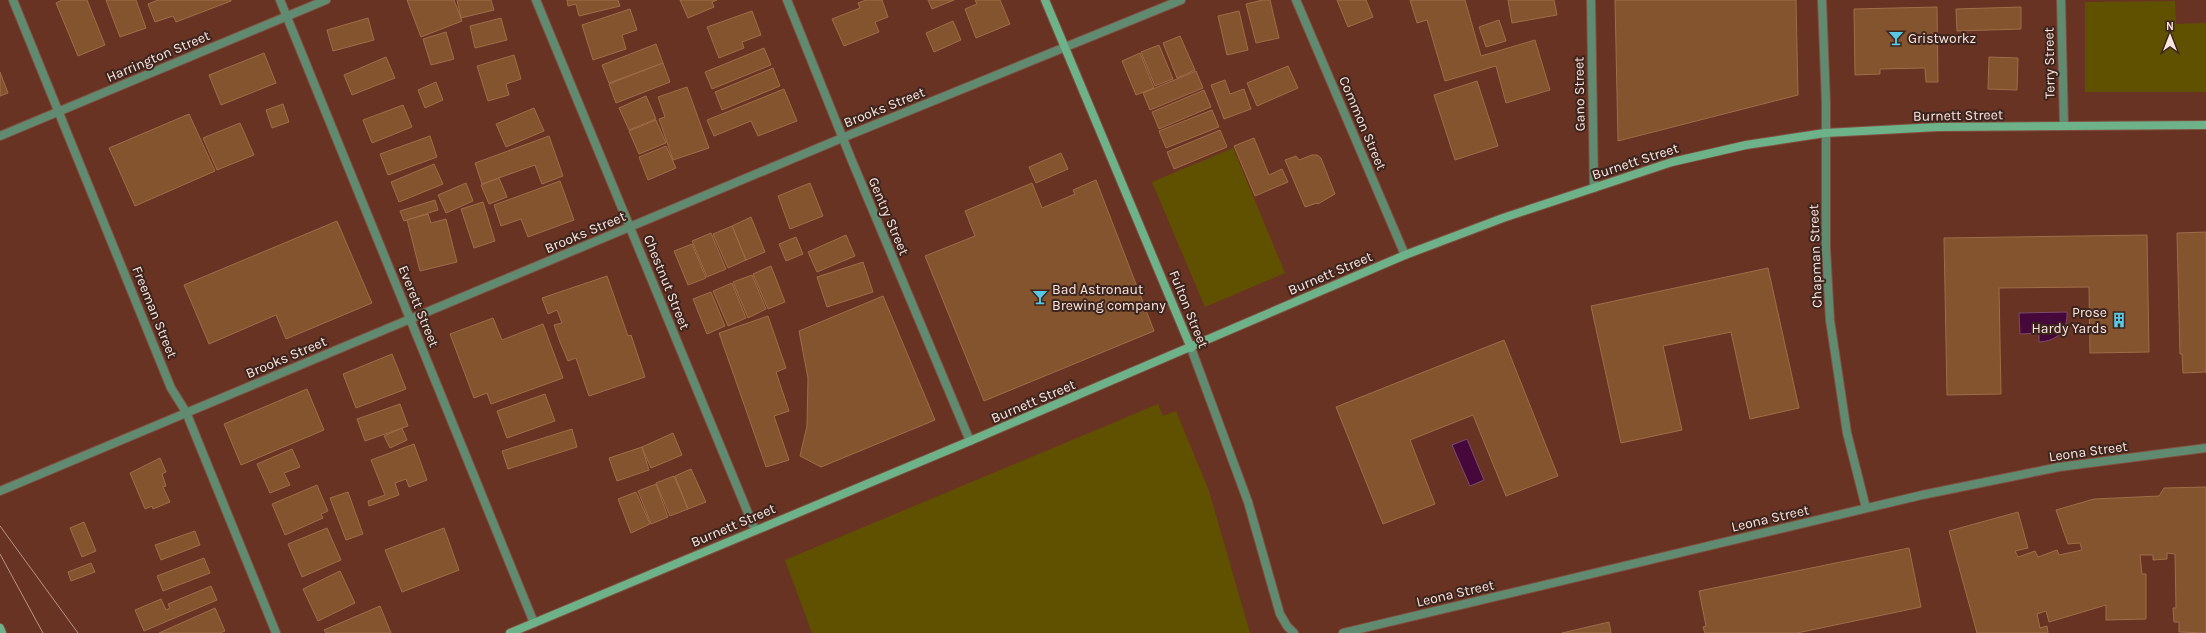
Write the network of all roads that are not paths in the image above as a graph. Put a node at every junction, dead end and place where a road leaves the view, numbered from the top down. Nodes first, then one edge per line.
1 (13, 0) edge
2 (280, 0) edge
3 (326, 0) edge
4 (536, 0) edge
5 (787, 0) edge
6 (1045, 0) edge
7 (1181, 0) edge
8 (1296, 0) edge
9 (1591, 0) edge
10 (1822, 0) edge
11 (2061, 0) edge
12 (287, 16) junction
13 (1064, 47) junction
14 (58, 111) junction
15 (2206, 125) edge
16 (2064, 126) junction
17 (1825, 133) junction
18 (0, 136) edge
19 (842, 138) junction
20 (1594, 188) junction
21 (630, 228) junction
22 (1405, 256) junction
23 (410, 319) junction
24 (1191, 348) junction
25 (186, 412) junction
26 (970, 441) junction
27 (2206, 448) edge
28 (0, 491) edge
29 (1866, 508) junction
30 (755, 530) junction
31 (534, 622) junction
32 (0, 628) edge
33 (2, 633) edge
34 (276, 633) edge
35 (510, 633) edge
36 (1294, 633) edge
37 (1343, 633) edge

1 - 14 street, Freeman Street
2 - 12 street, Everett Street
3 - 12 street, Harrington Street
4 - 21 street, Chestnut Street
5 - 19 street, Gentry Street
6 - 13 street, Fulton Street
7 - 13 street, Brooks Street
8 - 22 street, Common Street
9 - 20 street, Gano Street
10 - 17 street, Chapman Street
11 - 16 street, Terry Street
12 - 14 street, Harrington Street
12 - 23 street, Everett Street
13 - 19 street, Brooks Street
13 - 24 street, Fulton Street
14 - 18 street, Harrington Street
14 - 25 street, Freeman Street
15 - 16 street, Burnett Street
16 - 17 street, Burnett Street
17 - 20 street, Burnett Street
17 - 29 street, Chapman Street
19 - 21 street, Brooks Street
19 - 26 street, Gentry Street
20 - 22 street, Burnett Street
21 - 23 street, Brooks Street
21 - 30 street, Chestnut Street
22 - 24 street, Burnett Street
23 - 25 street, Brooks Street
23 - 31 street, Everett Street
24 - 26 street, Burnett Street
24 - 36 street, Fulton Street
25 - 28 street, Brooks Street
25 - 34 street, Freeman Street
26 - 30 street, Burnett Street
27 - 29 street, Leona Street
29 - 37 street, Leona Street
30 - 31 street, Burnett Street
31 - 35 street, Burnett Street
32 - 33 street

